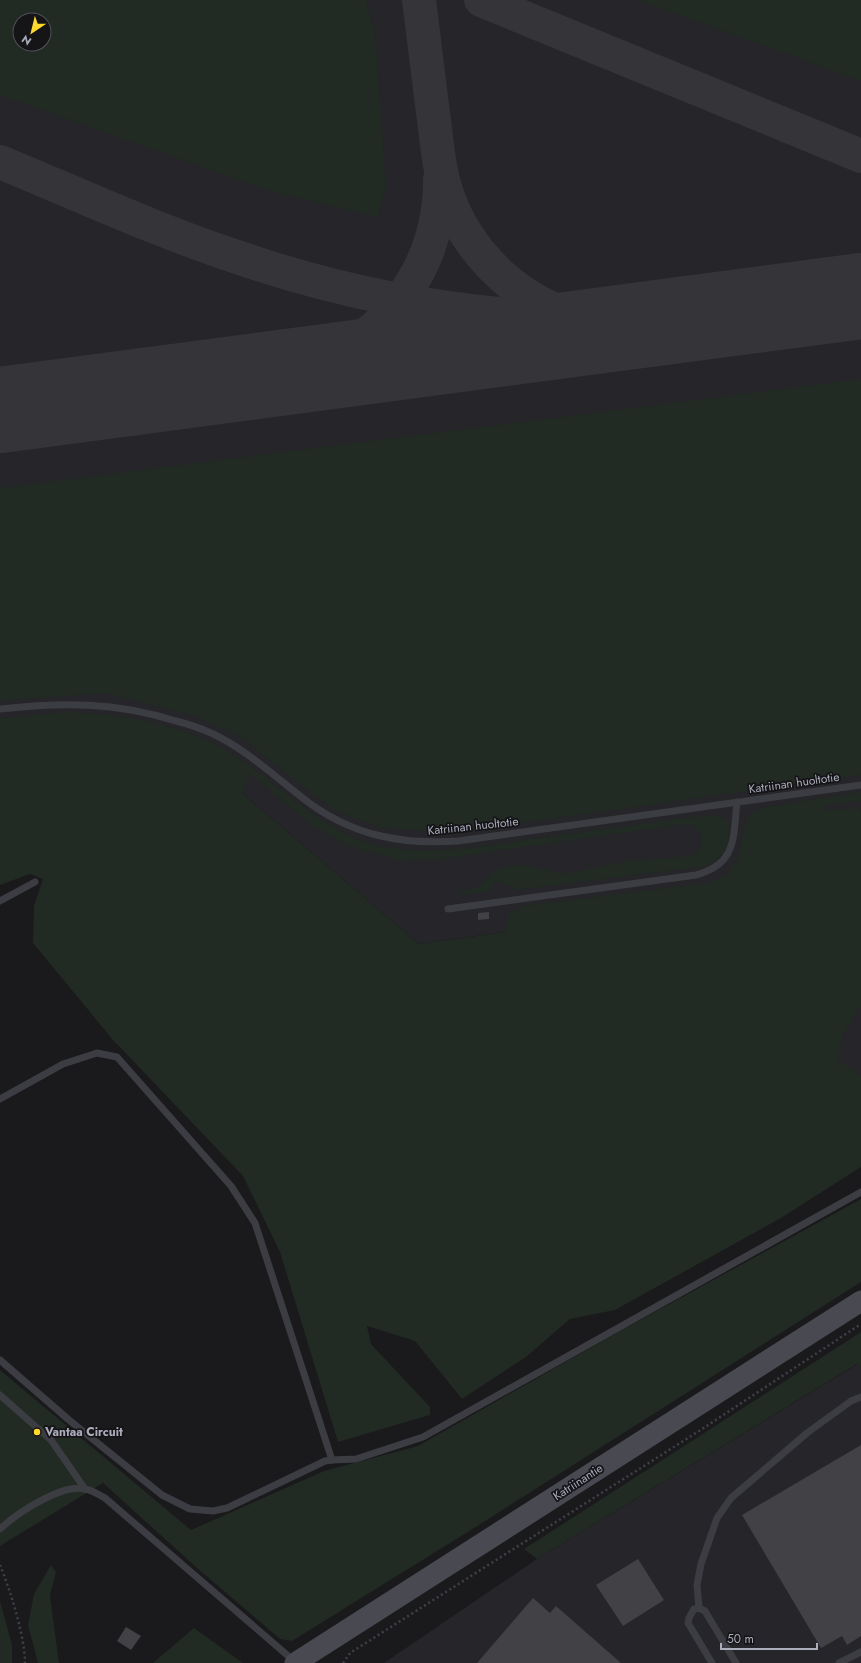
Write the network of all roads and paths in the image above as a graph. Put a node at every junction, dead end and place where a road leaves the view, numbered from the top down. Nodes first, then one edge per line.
1 (0, 709) edge
2 (861, 785) edge
3 (737, 802) junction
4 (35, 882) dead end
5 (0, 901) edge
6 (448, 909) dead end
7 (0, 1099) edge
8 (861, 1192) edge
9 (861, 1301) edge
10 (861, 1324) edge
11 (0, 1360) edge
12 (0, 1395) edge
13 (861, 1397) edge
14 (332, 1460) junction
15 (85, 1489) junction
16 (0, 1529) edge
17 (0, 1565) edge
18 (3, 1574) junction
19 (0, 1577) edge
20 (699, 1608) junction
21 (861, 1652) edge
22 (25, 1663) edge
23 (296, 1663) edge
24 (343, 1663) edge
25 (712, 1663) edge
26 (736, 1663) edge
27 (840, 1663) edge

1 - 3 lane, Katriinan huoltotie
2 - 3 lane, Katriinan huoltotie
3 - 6 lane
4 - 5 lane
7 - 14 lane
8 - 14 lane
9 - 23 main road, Katriinantie
10 - 24 path
11 - 14 lane
12 - 15 lane
13 - 20 lane
15 - 16 lane
15 - 23 lane
17 - 18 path
18 - 19 path
18 - 22 path
20 - 25 lane
20 - 26 lane
21 - 27 lane

